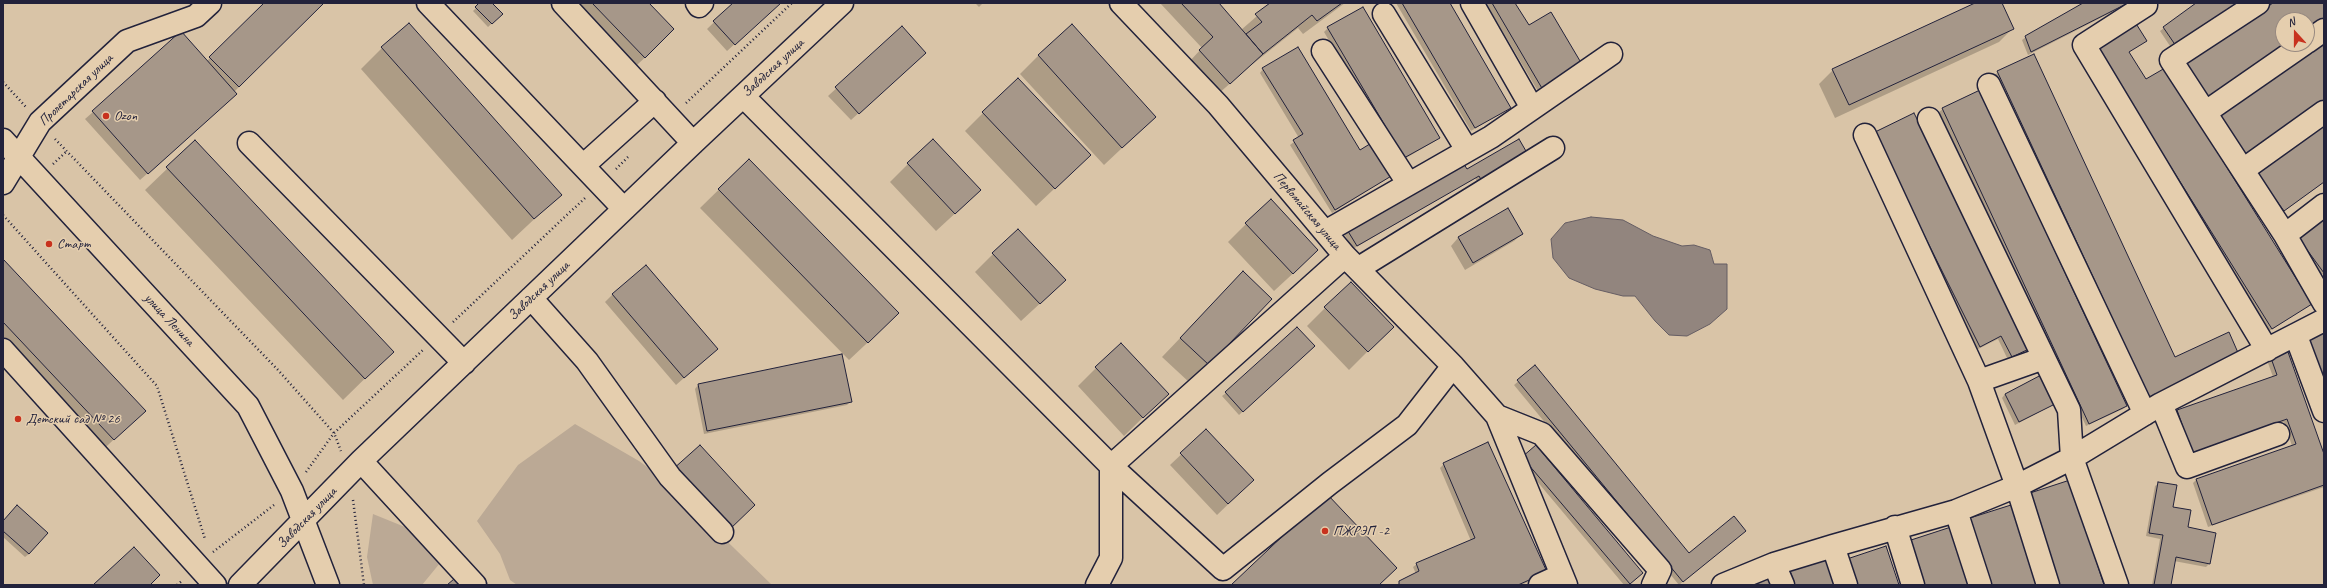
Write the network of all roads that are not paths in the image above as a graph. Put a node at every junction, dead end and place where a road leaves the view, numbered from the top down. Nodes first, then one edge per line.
1 (210, 3) edge
2 (428, 3) edge
3 (563, 3) edge
4 (696, 3) edge
5 (702, 3) edge
6 (842, 3) edge
7 (1121, 3) edge
8 (1472, 3) edge
9 (2258, 3) edge
10 (2146, 5) dead end
11 (1384, 14) dead end
12 (2324, 30) edge
13 (2315, 36) edge
14 (1323, 51) dead end
15 (2292, 52) edge
16 (1611, 54) dead end
17 (1989, 85) dead end
18 (743, 96) junction
19 (655, 101) junction
20 (1532, 108) junction
21 (2206, 112) junction
22 (2324, 112) edge
23 (1929, 119) dead end
24 (1865, 135) dead end
25 (3, 140) edge
26 (249, 143) dead end
27 (693, 143) junction
28 (1554, 148) dead end
29 (1466, 150) junction
30 (18, 157) junction
31 (584, 165) junction
32 (2243, 170) junction
33 (1408, 183) junction
34 (3, 184) edge
35 (2324, 205) edge
36 (624, 209) junction
37 (1325, 232) junction
38 (2285, 235) junction
39 (1352, 262) junction
40 (531, 298) junction
41 (2324, 303) edge
42 (2324, 320) edge
43 (2296, 336) junction
44 (3, 350) edge
45 (2267, 350) junction
46 (2044, 358) junction
47 (464, 363) junction
48 (1453, 366) junction
49 (1979, 381) junction
50 (2153, 409) junction
51 (2324, 410) edge
52 (1497, 416) junction
53 (2278, 434) dead end
54 (2072, 458) junction
55 (1111, 466) junction
56 (356, 467) junction
57 (2017, 486) junction
58 (1956, 511) junction
59 (305, 521) junction
60 (1895, 527) junction
61 (722, 532) dead end
62 (311, 543) junction
63 (1833, 546) junction
64 (1774, 564) junction
65 (1564, 580) edge
66 (215, 585) edge
67 (240, 585) edge
68 (312, 585) edge
69 (328, 585) edge
70 (475, 585) edge
71 (1097, 585) edge
72 (1540, 585) edge
73 (1653, 585) edge
74 (1723, 585) edge
75 (1783, 585) edge
76 (1846, 585) edge
77 (1913, 585) edge
78 (1980, 585) edge
79 (2048, 585) edge
80 (2118, 585) edge

1 - 30 street, Пролетарская улица
2 - 31 street
3 - 19 street
4 - 5 street
6 - 18 street, Заводская улица
7 - 37 street, Первомайская улица
8 - 20 street
9 - 21 street
10 - 45 street
11 - 29 street
12 - 13 street
14 - 33 street
15 - 21 street
16 - 20 street
17 - 50 street
18 - 27 street, Заводская улица
18 - 55 street
19 - 27 street
19 - 31 street
20 - 29 street
21 - 32 street
22 - 32 street
23 - 46 street
24 - 49 street
25 - 30 street, улица Ленина
26 - 47 street
27 - 36 street, Заводская улица
28 - 39 street
29 - 33 street
30 - 34 street, Пролетарская улица
30 - 59 street, улица Ленина
31 - 36 street
32 - 38 street
33 - 37 street
35 - 38 street
36 - 40 street, Заводская улица
37 - 39 street, Первомайская улица
38 - 41 street
39 - 48 street, Первомайская улица
39 - 55 street
40 - 47 street, Заводская улица
40 - 61 street
42 - 43 street
43 - 45 street
43 - 51 street
44 - 66 street
45 - 50 street
46 - 49 street
46 - 54 street
47 - 56 street, Заводская улица
48 - 52 street, Первомайская улица
48 - 55 street
49 - 57 street
50 - 53 street
50 - 54 street
52 - 65 street
52 - 73 street
54 - 57 street
54 - 80 street
55 - 71 street
56 - 59 street, Заводская улица
56 - 70 street
57 - 58 street
57 - 79 street
58 - 60 street
58 - 78 street
59 - 62 street, улица Ленина
59 - 67 street, Заводская улица
60 - 63 street
60 - 77 street
62 - 68 street
62 - 69 street
63 - 64 street
63 - 76 street
64 - 74 street
64 - 75 street
65 - 72 street

